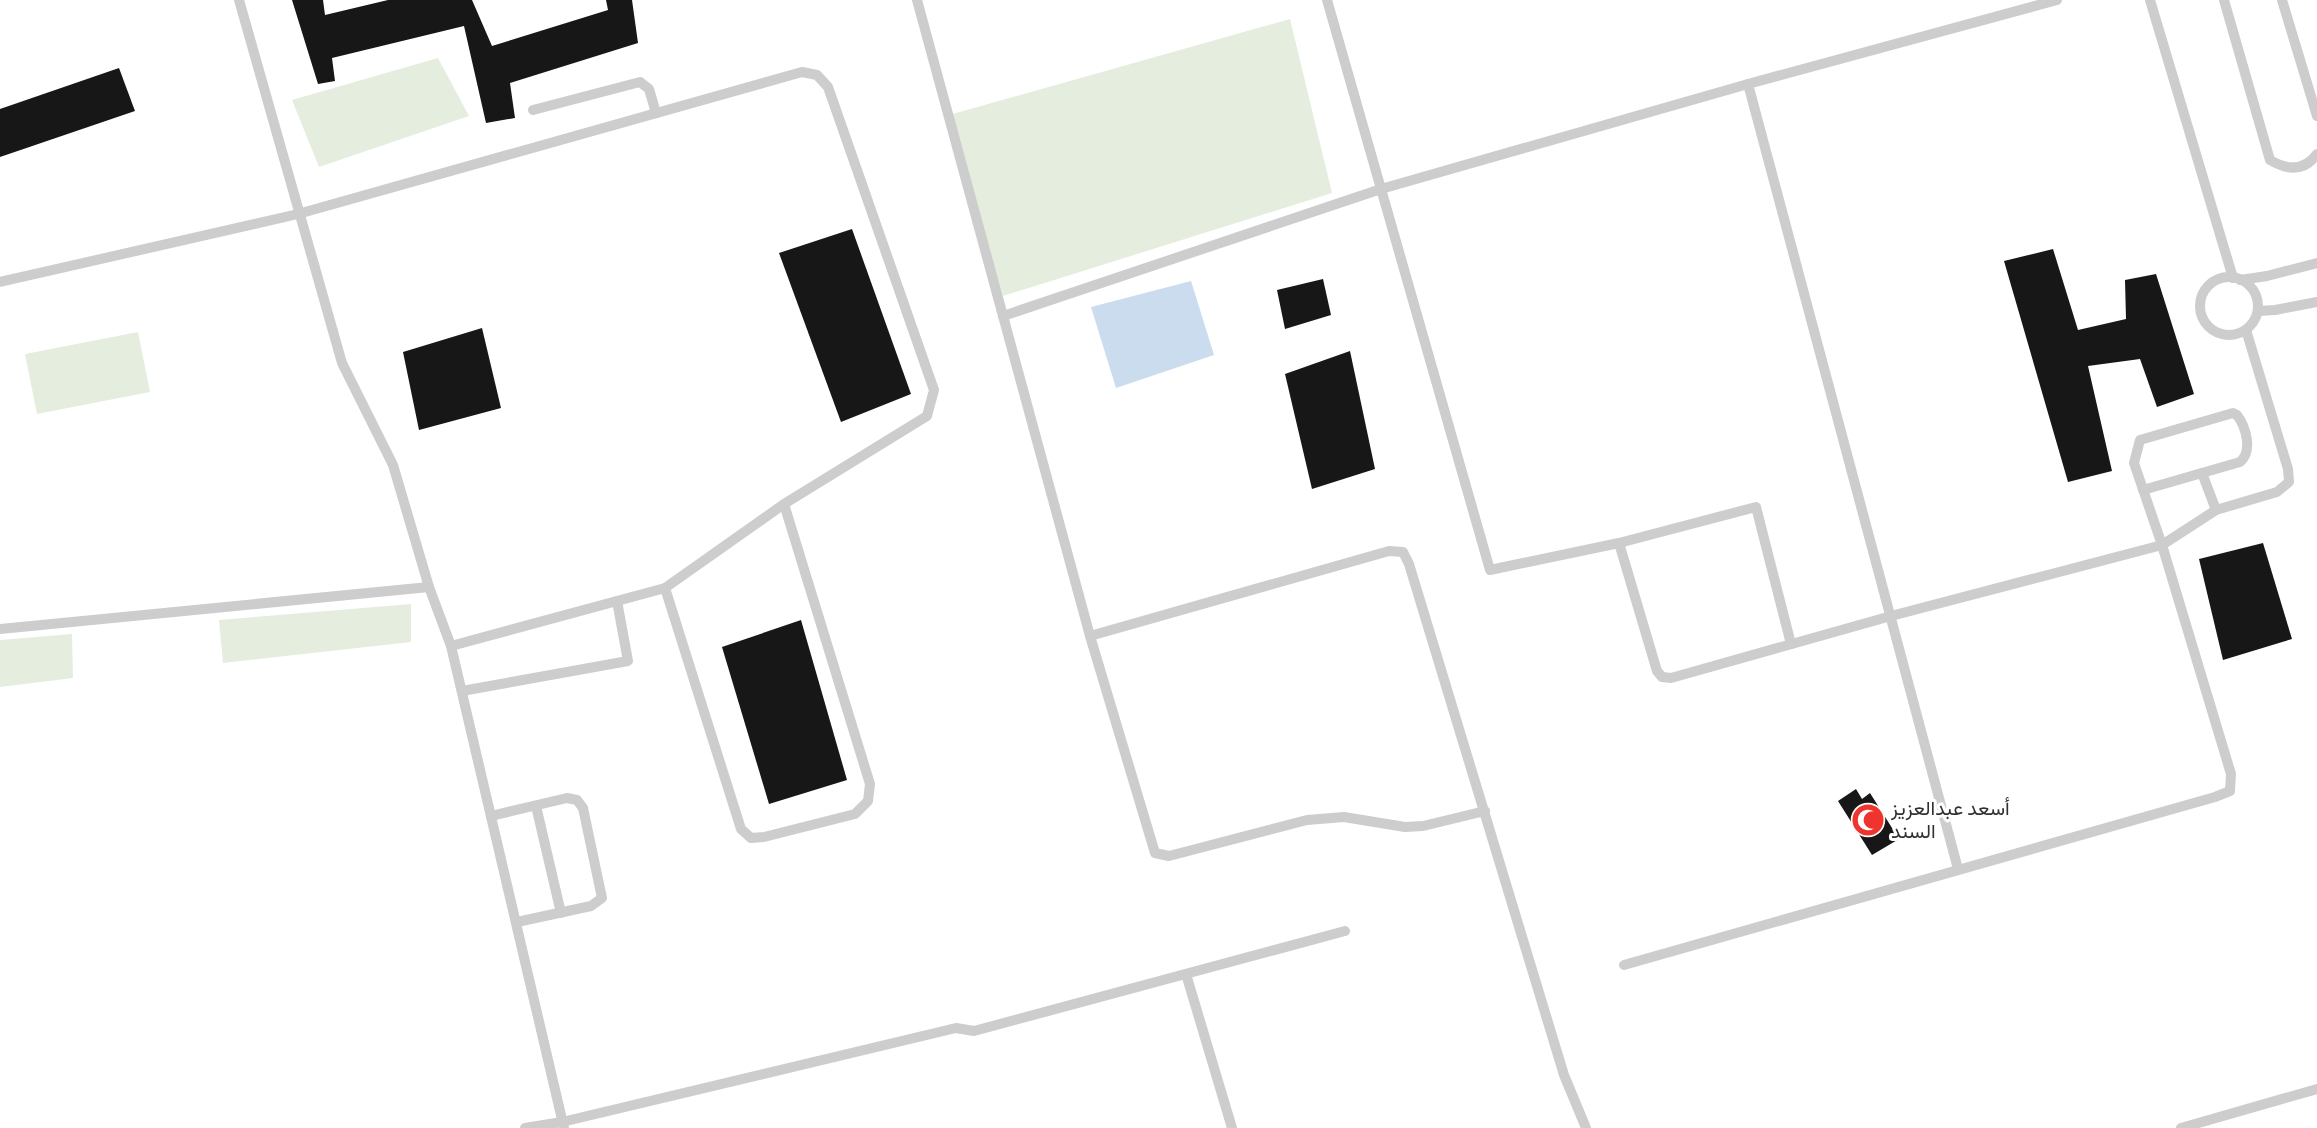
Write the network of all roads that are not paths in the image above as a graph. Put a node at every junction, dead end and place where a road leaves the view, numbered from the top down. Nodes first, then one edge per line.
1 (239, 0) edge
2 (917, 0) edge
3 (1327, 0) edge
4 (2057, 0) edge
5 (2150, 0) edge
6 (2224, 0) edge
7 (2282, 0) edge
8 (1748, 84) junction
9 (533, 110) dead end
10 (656, 112) junction
11 (2317, 116) edge
12 (2317, 154) edge
13 (1381, 189) junction
14 (298, 214) junction
15 (2317, 263) edge
16 (2237, 279) junction
17 (0, 282) edge
18 (2317, 302) edge
19 (2258, 311) junction
20 (1003, 316) junction
21 (2246, 330) junction
22 (2202, 473) junction
23 (2143, 490) junction
24 (784, 504) junction
25 (2216, 510) junction
26 (1619, 543) junction
27 (2162, 545) junction
28 (429, 587) junction
29 (665, 588) junction
30 (617, 601) junction
31 (1891, 616) junction
32 (0, 629) edge
33 (1090, 636) junction
34 (1791, 644) junction
35 (451, 645) junction
36 (462, 691) junction
37 (536, 806) junction
38 (1485, 811) junction
39 (491, 816) junction
40 (1958, 869) junction
41 (561, 913) junction
42 (517, 922) junction
43 (1345, 931) dead end
44 (1624, 965) dead end
45 (1186, 974) junction
46 (2317, 1089) edge
47 (563, 1125) edge
48 (525, 1128) edge
49 (1232, 1128) edge
50 (1586, 1128) edge
51 (2181, 1128) edge

1 - 14 lane
2 - 20 lane
3 - 13 lane
4 - 8 lane
5 - 16 lane
6 - 12 lane
7 - 11 lane
8 - 13 lane
8 - 31 lane
9 - 10 lane
10 - 14 lane
10 - 24 lane
13 - 20 lane
13 - 26 lane
14 - 17 lane
14 - 28 lane
15 - 16 lane
16 - 19 lane
16 - 21 lane
18 - 19 lane
19 - 21 lane
20 - 33 lane
21 - 25 lane
22 - 23 lane
22 - 23 lane
22 - 25 lane
23 - 27 lane
24 - 29 lane
24 - 29 lane
25 - 27 lane
26 - 34 lane
26 - 34 lane
27 - 31 lane
27 - 40 lane
28 - 32 lane
28 - 35 lane
29 - 30 lane
30 - 35 lane
30 - 36 lane
31 - 34 lane
31 - 40 lane
33 - 38 lane
33 - 38 lane
35 - 36 lane
36 - 39 lane
37 - 39 lane
37 - 41 lane
37 - 41 lane
38 - 50 lane
39 - 42 lane
40 - 44 lane
41 - 42 lane
42 - 47 lane
43 - 45 lane
45 - 47 lane
45 - 49 lane
46 - 51 lane
47 - 48 lane

